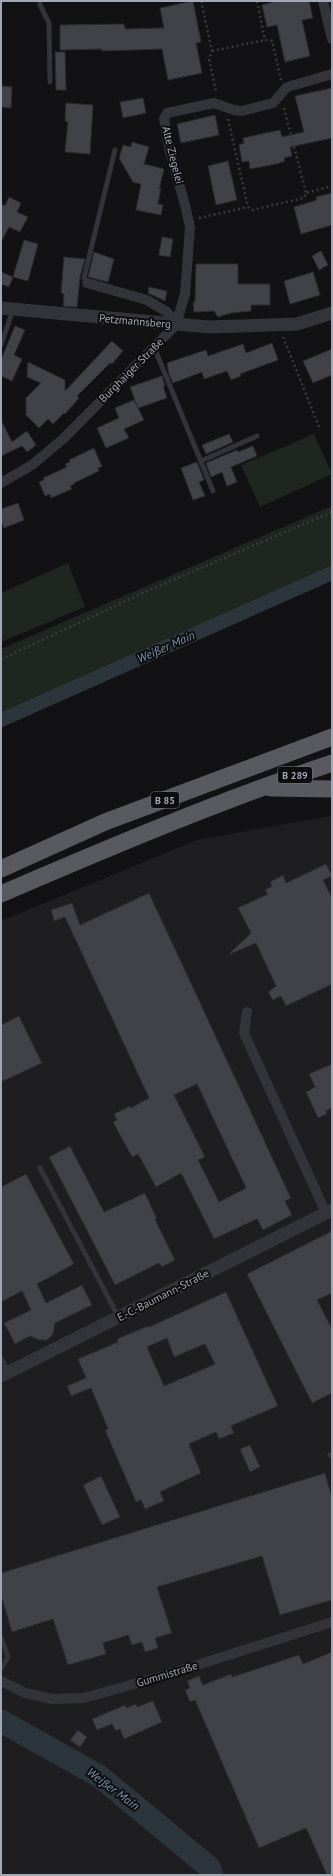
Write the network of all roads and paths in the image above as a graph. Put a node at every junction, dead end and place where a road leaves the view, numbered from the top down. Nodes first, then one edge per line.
1 (40, 1) edge
2 (201, 1) edge
3 (257, 1) edge
4 (322, 1) edge
5 (332, 39) edge
6 (266, 40) junction
7 (212, 51) junction
8 (332, 74) edge
9 (50, 82) dead end
10 (282, 91) junction
11 (222, 105) junction
12 (115, 150) dead end
13 (332, 186) edge
14 (306, 192) junction
15 (248, 207) junction
16 (188, 220) junction
17 (87, 283) joint
18 (7, 309) edge
19 (332, 313) edge
20 (176, 325) junction
21 (278, 325) junction
22 (1, 345) edge
23 (154, 346) junction
24 (320, 429) dead end
25 (257, 436) dead end
26 (200, 461) junction
27 (1, 483) edge
28 (213, 491) dead end
29 (332, 512) edge
30 (1, 659) edge
31 (332, 737) edge
32 (332, 763) edge
33 (257, 788) junction
34 (332, 789) edge
35 (1, 869) edge
36 (1, 894) edge
37 (247, 1012) dead end
38 (40, 1168) dead end
39 (329, 1212) edge
40 (118, 1317) junction
41 (1, 1358) edge
42 (5, 1375) edge
43 (332, 1622) edge
44 (1, 1637) edge
45 (1, 1669) edge
46 (1, 1681) edge

1 - 9 lane
2 - 7 path
3 - 6 path
4 - 5 street
6 - 7 path
6 - 10 path
7 - 11 path
8 - 10 street, Alte Ziegelei
10 - 11 street, Alte Ziegelei
10 - 14 path
11 - 15 path
11 - 16 street, Alte Ziegelei
12 - 17 lane, Petzmannsberg
13 - 14 path
14 - 15 path
15 - 16 path
16 - 20 street, Alte Ziegelei
17 - 20 street, Petzmannsberg
18 - 20 street, Petzmannsberg
18 - 22 lane
19 - 21 street
20 - 21 street
20 - 23 street, Burghaiger Straße
21 - 24 path
23 - 26 lane
23 - 27 street, Burghaiger Straße
25 - 26 lane
26 - 28 lane
29 - 30 path
31 - 35 highway, B 85
32 - 33 highway, B 289
33 - 34 highway
33 - 36 highway, B 85
37 - 39 street, E.-C.-Baumann-Straße
38 - 40 lane
39 - 40 street, E.-C.-Baumann-Straße
40 - 42 street, E.-C.-Baumann-Straße
41 - 42 lane
43 - 46 street, Gummistraße
44 - 45 lane

